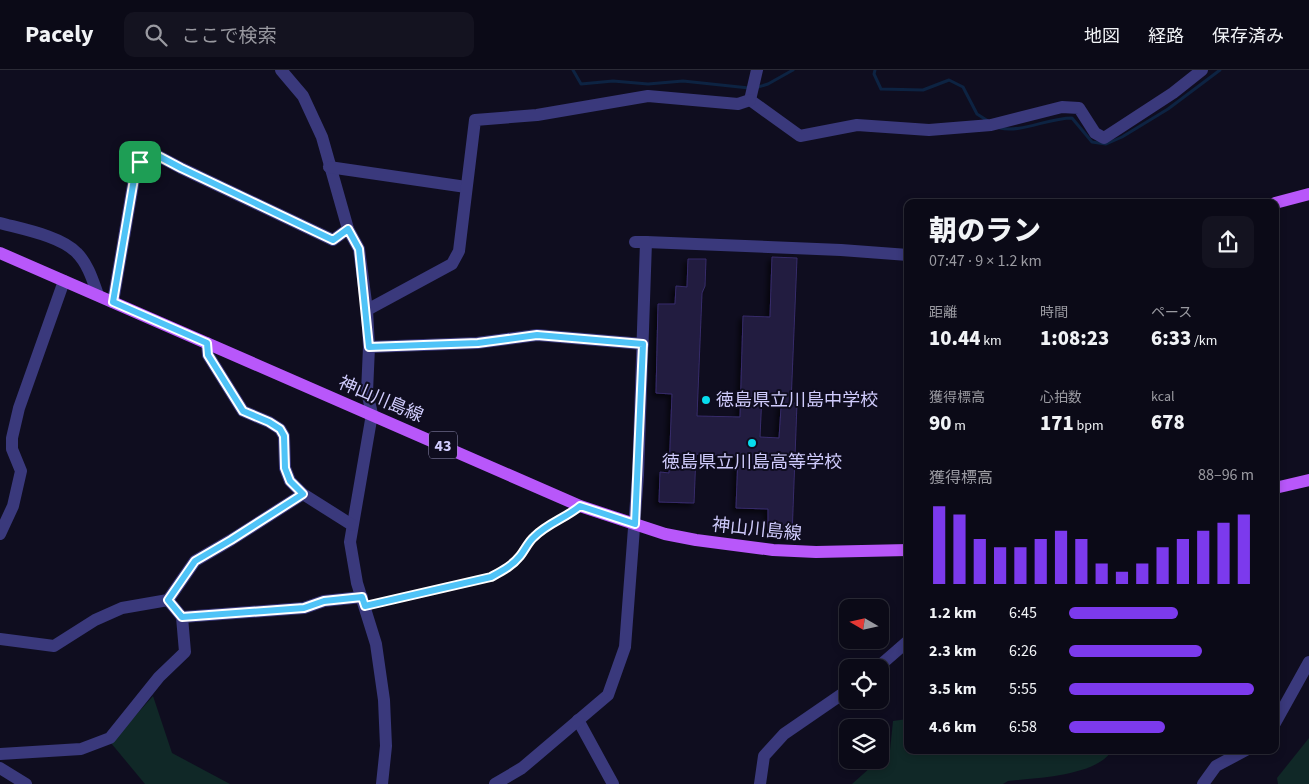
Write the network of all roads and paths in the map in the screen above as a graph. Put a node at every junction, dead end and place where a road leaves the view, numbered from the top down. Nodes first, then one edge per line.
1 (282, 70) edge
2 (757, 70) edge
3 (1202, 70) edge
4 (751, 93) junction
5 (329, 167) junction
6 (466, 187) junction
7 (1309, 194) edge
8 (1279, 202) edge
9 (0, 223) edge
10 (348, 229) junction
11 (0, 253) edge
12 (904, 255) edge
13 (64, 281) junction
14 (98, 296) junction
15 (113, 302) junction
16 (366, 310) junction
17 (207, 343) junction
18 (643, 344) junction
19 (369, 347) junction
20 (372, 414) junction
21 (1309, 480) edge
22 (1279, 487) edge
23 (303, 494) junction
24 (580, 506) junction
25 (635, 524) junction
26 (352, 525) junction
27 (2, 527) edge
28 (904, 550) edge
29 (168, 600) junction
30 (363, 601) junction
31 (182, 617) junction
32 (0, 639) edge
33 (904, 644) edge
34 (887, 659) edge
35 (1309, 662) edge
36 (839, 696) edge
37 (1279, 716) edge
38 (578, 720) junction
39 (0, 754) edge
40 (1238, 754) edge
41 (0, 768) edge
42 (26, 784) edge
43 (382, 784) edge
44 (494, 784) edge
45 (613, 784) edge
46 (760, 784) edge
47 (1202, 784) edge

1 - 5 street
2 - 4 street
3 - 4 street
4 - 6 street
5 - 6 street
5 - 10 street
6 - 16 street
7 - 8 main road
9 - 14 street
10 - 15 street
10 - 16 street
11 - 13 main road, 神山川島線 / 43
12 - 18 street
13 - 14 main road, 神山川島線 / 43
13 - 27 street
14 - 15 main road, 神山川島線 / 43
15 - 17 main road, 神山川島線 / 43
16 - 19 street
17 - 20 main road, 神山川島線 / 43
17 - 23 street
18 - 19 street
18 - 25 street
19 - 20 street
20 - 24 main road, 神山川島線 / 43
20 - 26 street
21 - 22 main road
23 - 26 street
23 - 29 street
24 - 25 main road, 神山川島線 / 43
24 - 30 path
25 - 28 main road, 神山川島線 / 43
25 - 38 street
26 - 30 street
29 - 31 street
29 - 32 street
30 - 31 street
30 - 43 street
31 - 39 street
33 - 34 street
35 - 37 street
36 - 46 street
38 - 44 street
38 - 45 street
40 - 47 street
41 - 42 street

